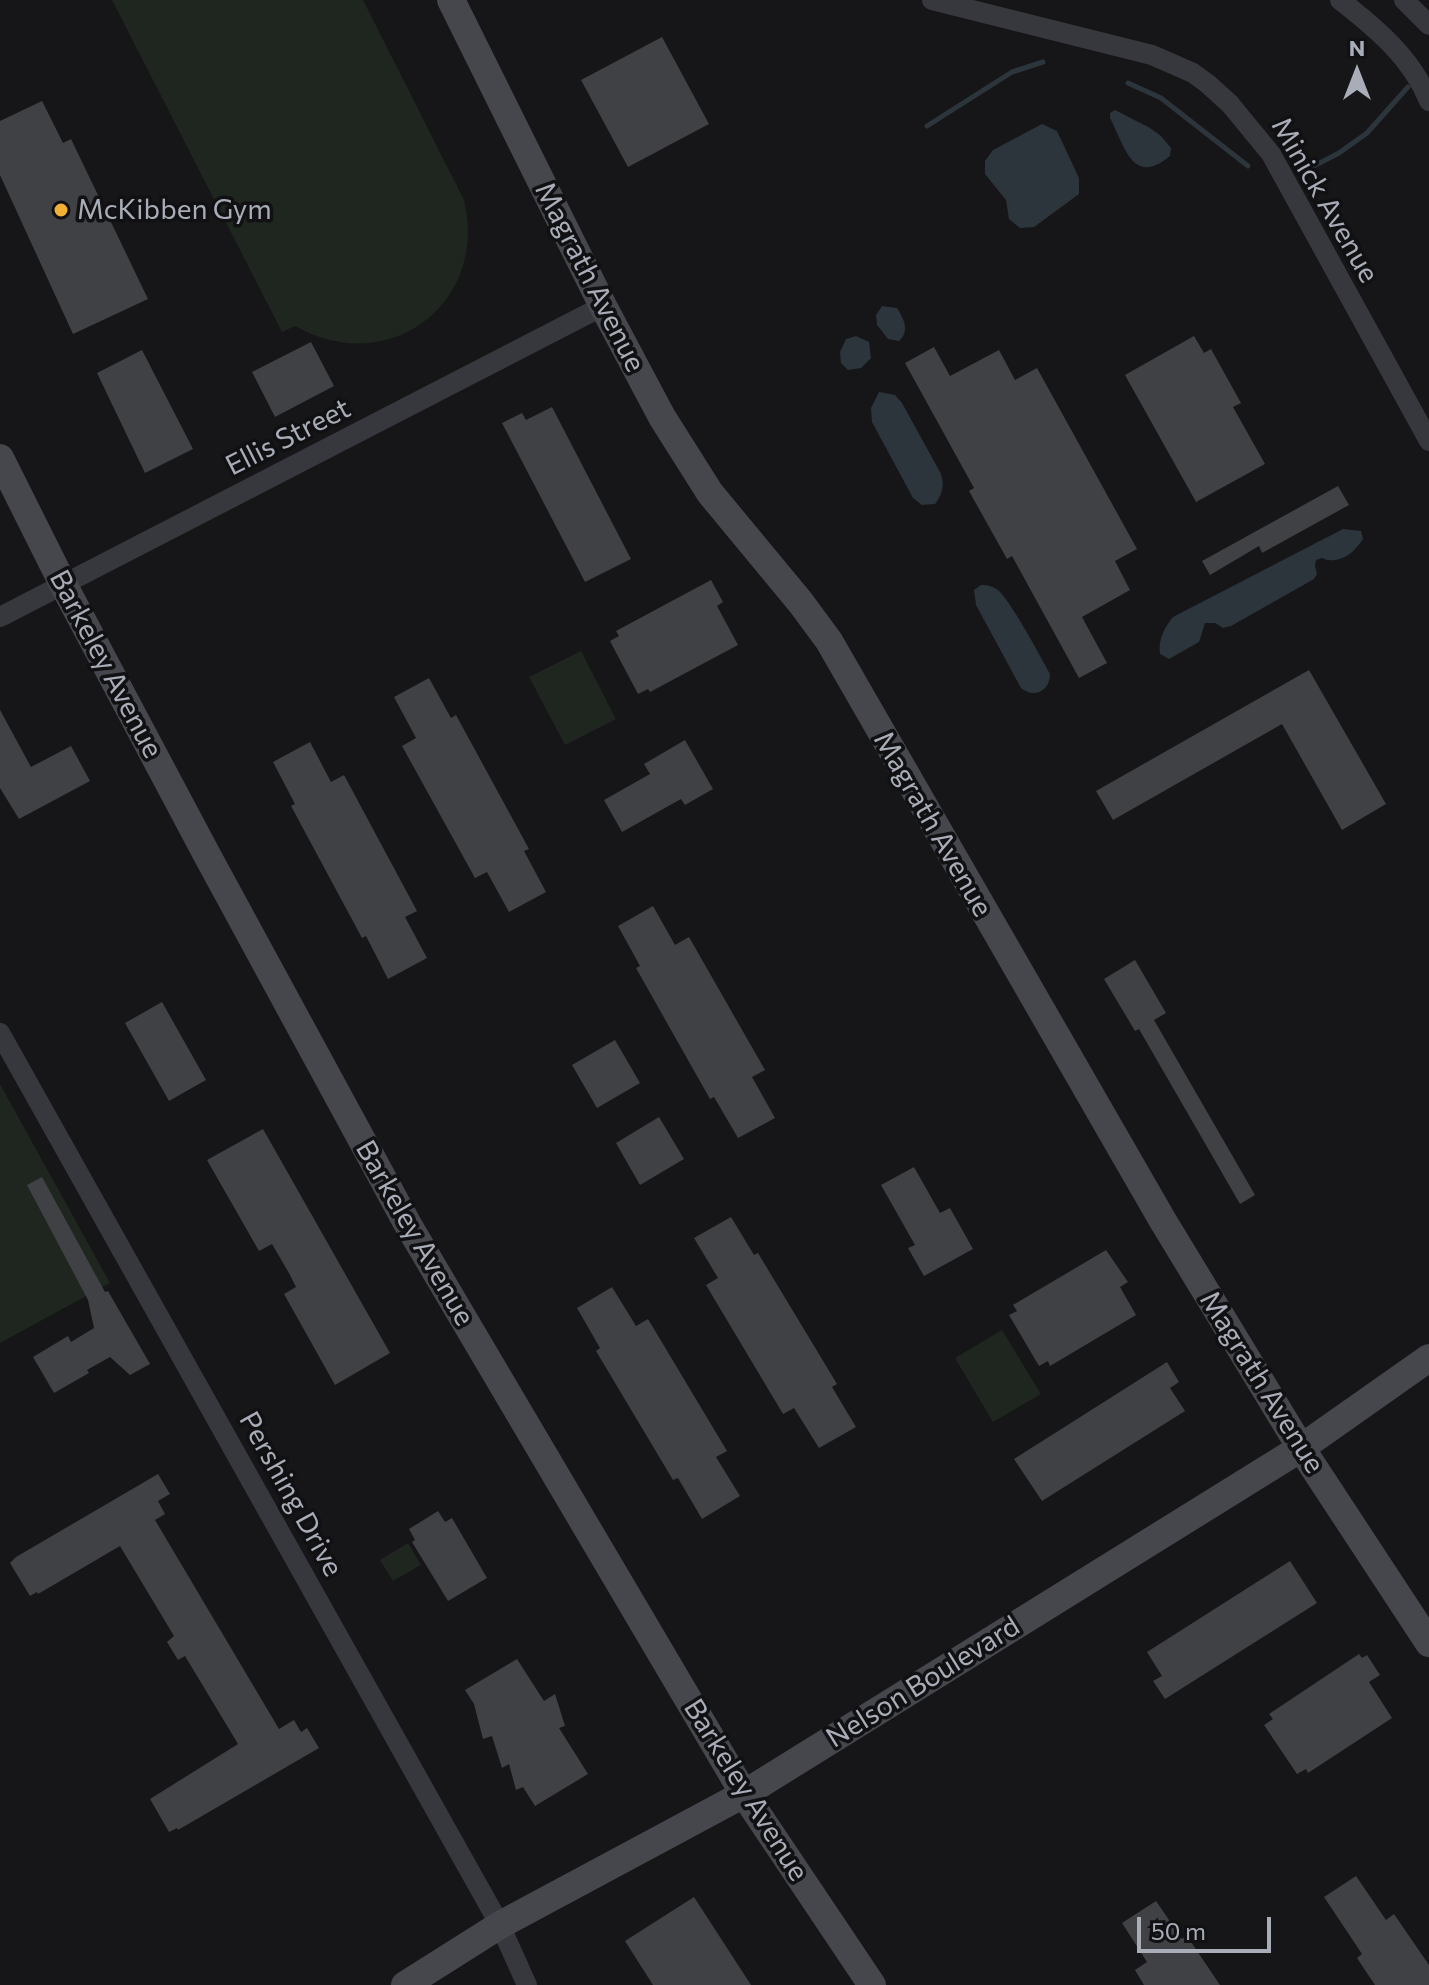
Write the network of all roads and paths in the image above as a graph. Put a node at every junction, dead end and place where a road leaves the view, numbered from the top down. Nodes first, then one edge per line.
1 (451, 0) edge
2 (932, 0) edge
3 (1340, 0) edge
4 (1404, 0) edge
5 (988, 7) edge
6 (1429, 25) edge
7 (1429, 101) edge
8 (603, 306) junction
9 (1429, 441) edge
10 (0, 458) edge
11 (63, 584) junction
12 (0, 617) edge
13 (0, 1033) edge
14 (1429, 1358) edge
15 (1301, 1448) junction
16 (1429, 1643) edge
17 (744, 1794) junction
18 (500, 1925) junction
19 (405, 1985) edge
20 (527, 1985) edge
21 (872, 1985) edge

1 - 8 main road, Magrath Avenue
2 - 5 street, Minick Avenue
3 - 7 street
4 - 6 street
5 - 9 street, Minick Avenue
8 - 11 street, Ellis Street
8 - 15 main road, Magrath Avenue
10 - 11 main road, Barkeley Avenue
11 - 12 street, Ellis Street
11 - 17 main road, Barkeley Avenue
13 - 18 street, Pershing Drive
14 - 15 main road, Nelson Boulevard
15 - 16 main road, Magrath Avenue
15 - 17 main road, Nelson Boulevard
17 - 18 main road, Nelson Boulevard
17 - 21 main road, Barkeley Avenue
18 - 19 main road, Nelson Boulevard
18 - 20 street, Pershing Drive

